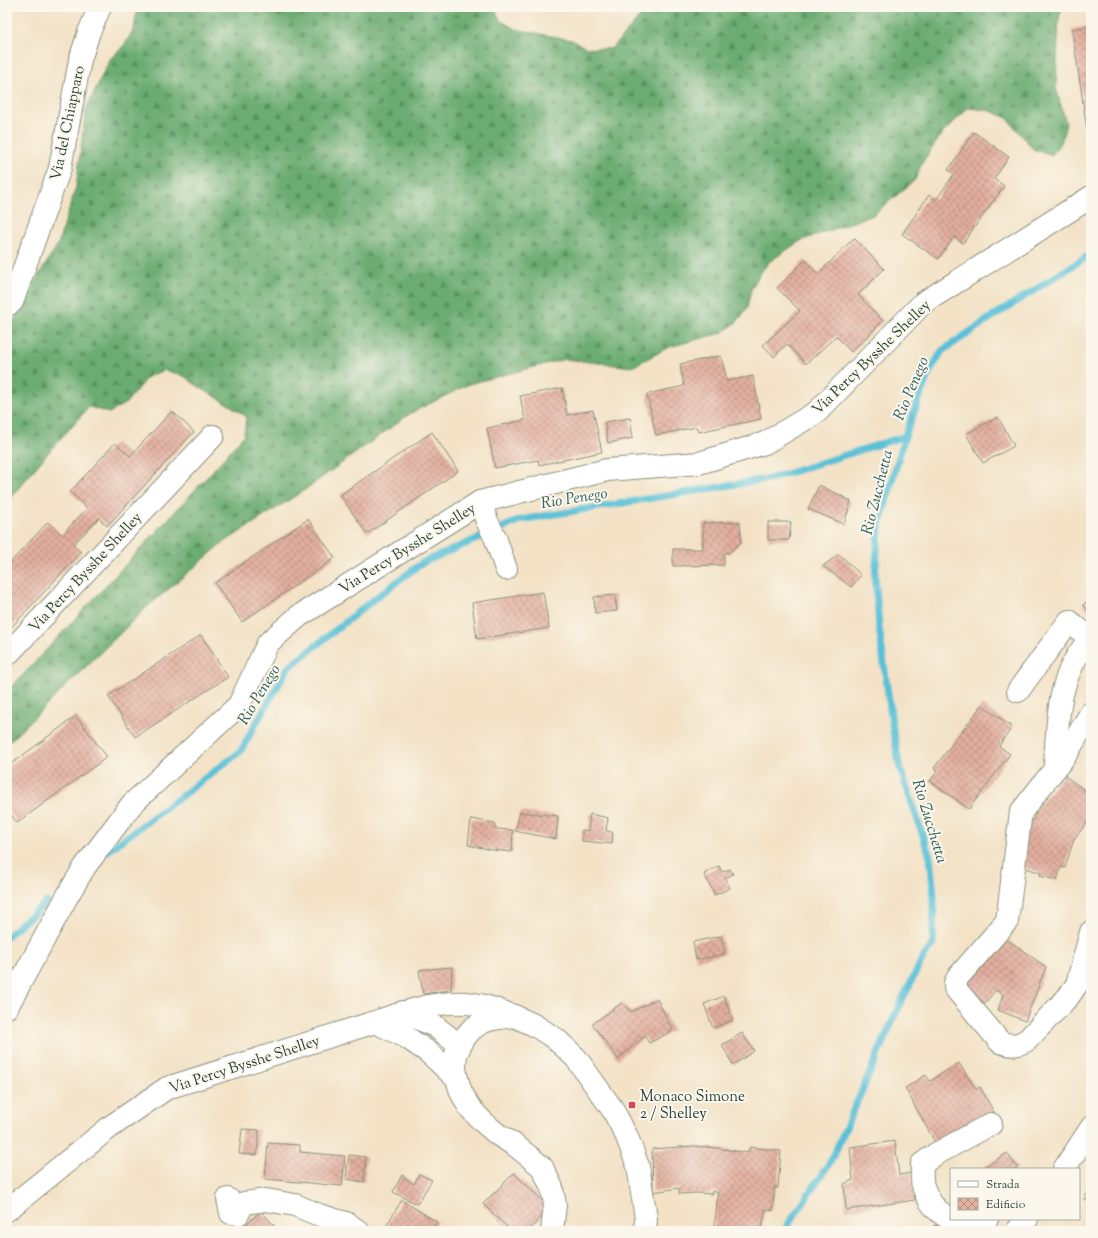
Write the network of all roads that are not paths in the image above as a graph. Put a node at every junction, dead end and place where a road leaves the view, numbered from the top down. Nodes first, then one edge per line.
1 (100, 7) edge
2 (1091, 197) edge
3 (7, 305) edge
4 (213, 436) dead end
5 (487, 520) junction
6 (506, 569) dead end
7 (1091, 639) edge
8 (7, 655) edge
9 (1018, 691) dead end
10 (1091, 713) edge
11 (1054, 769) junction
12 (1091, 932) edge
13 (7, 1007) edge
14 (404, 1012) junction
15 (514, 1016) junction
16 (375, 1022) junction
17 (460, 1046) junction
18 (458, 1079) junction
19 (991, 1124) dead end
20 (1091, 1128) edge
21 (1065, 1168) edge
22 (228, 1199) dead end
23 (7, 1210) edge
24 (950, 1219) edge
25 (952, 1220) edge
26 (982, 1220) edge
27 (1026, 1220) edge
28 (358, 1231) edge
29 (552, 1231) edge
30 (645, 1231) edge
31 (1017, 1231) edge

1 - 3 street, Via del Chiapparo
2 - 5 street, Via Percy Bysshe Shelley
4 - 8 street, Via Percy Bysshe Shelley
5 - 6 street
5 - 13 street, Via Percy Bysshe Shelley
7 - 9 street
7 - 11 street
10 - 11 street
11 - 12 street
14 - 15 street, Via Percy Bysshe Shelley
14 - 16 street, Via Percy Bysshe Shelley
14 - 17 street
15 - 17 street
15 - 30 street, Via Percy Bysshe Shelley
16 - 18 street
16 - 23 street, Via Percy Bysshe Shelley
17 - 18 street
18 - 29 street
19 - 24 street
20 - 21 street
22 - 28 street
25 - 26 street
27 - 31 street

